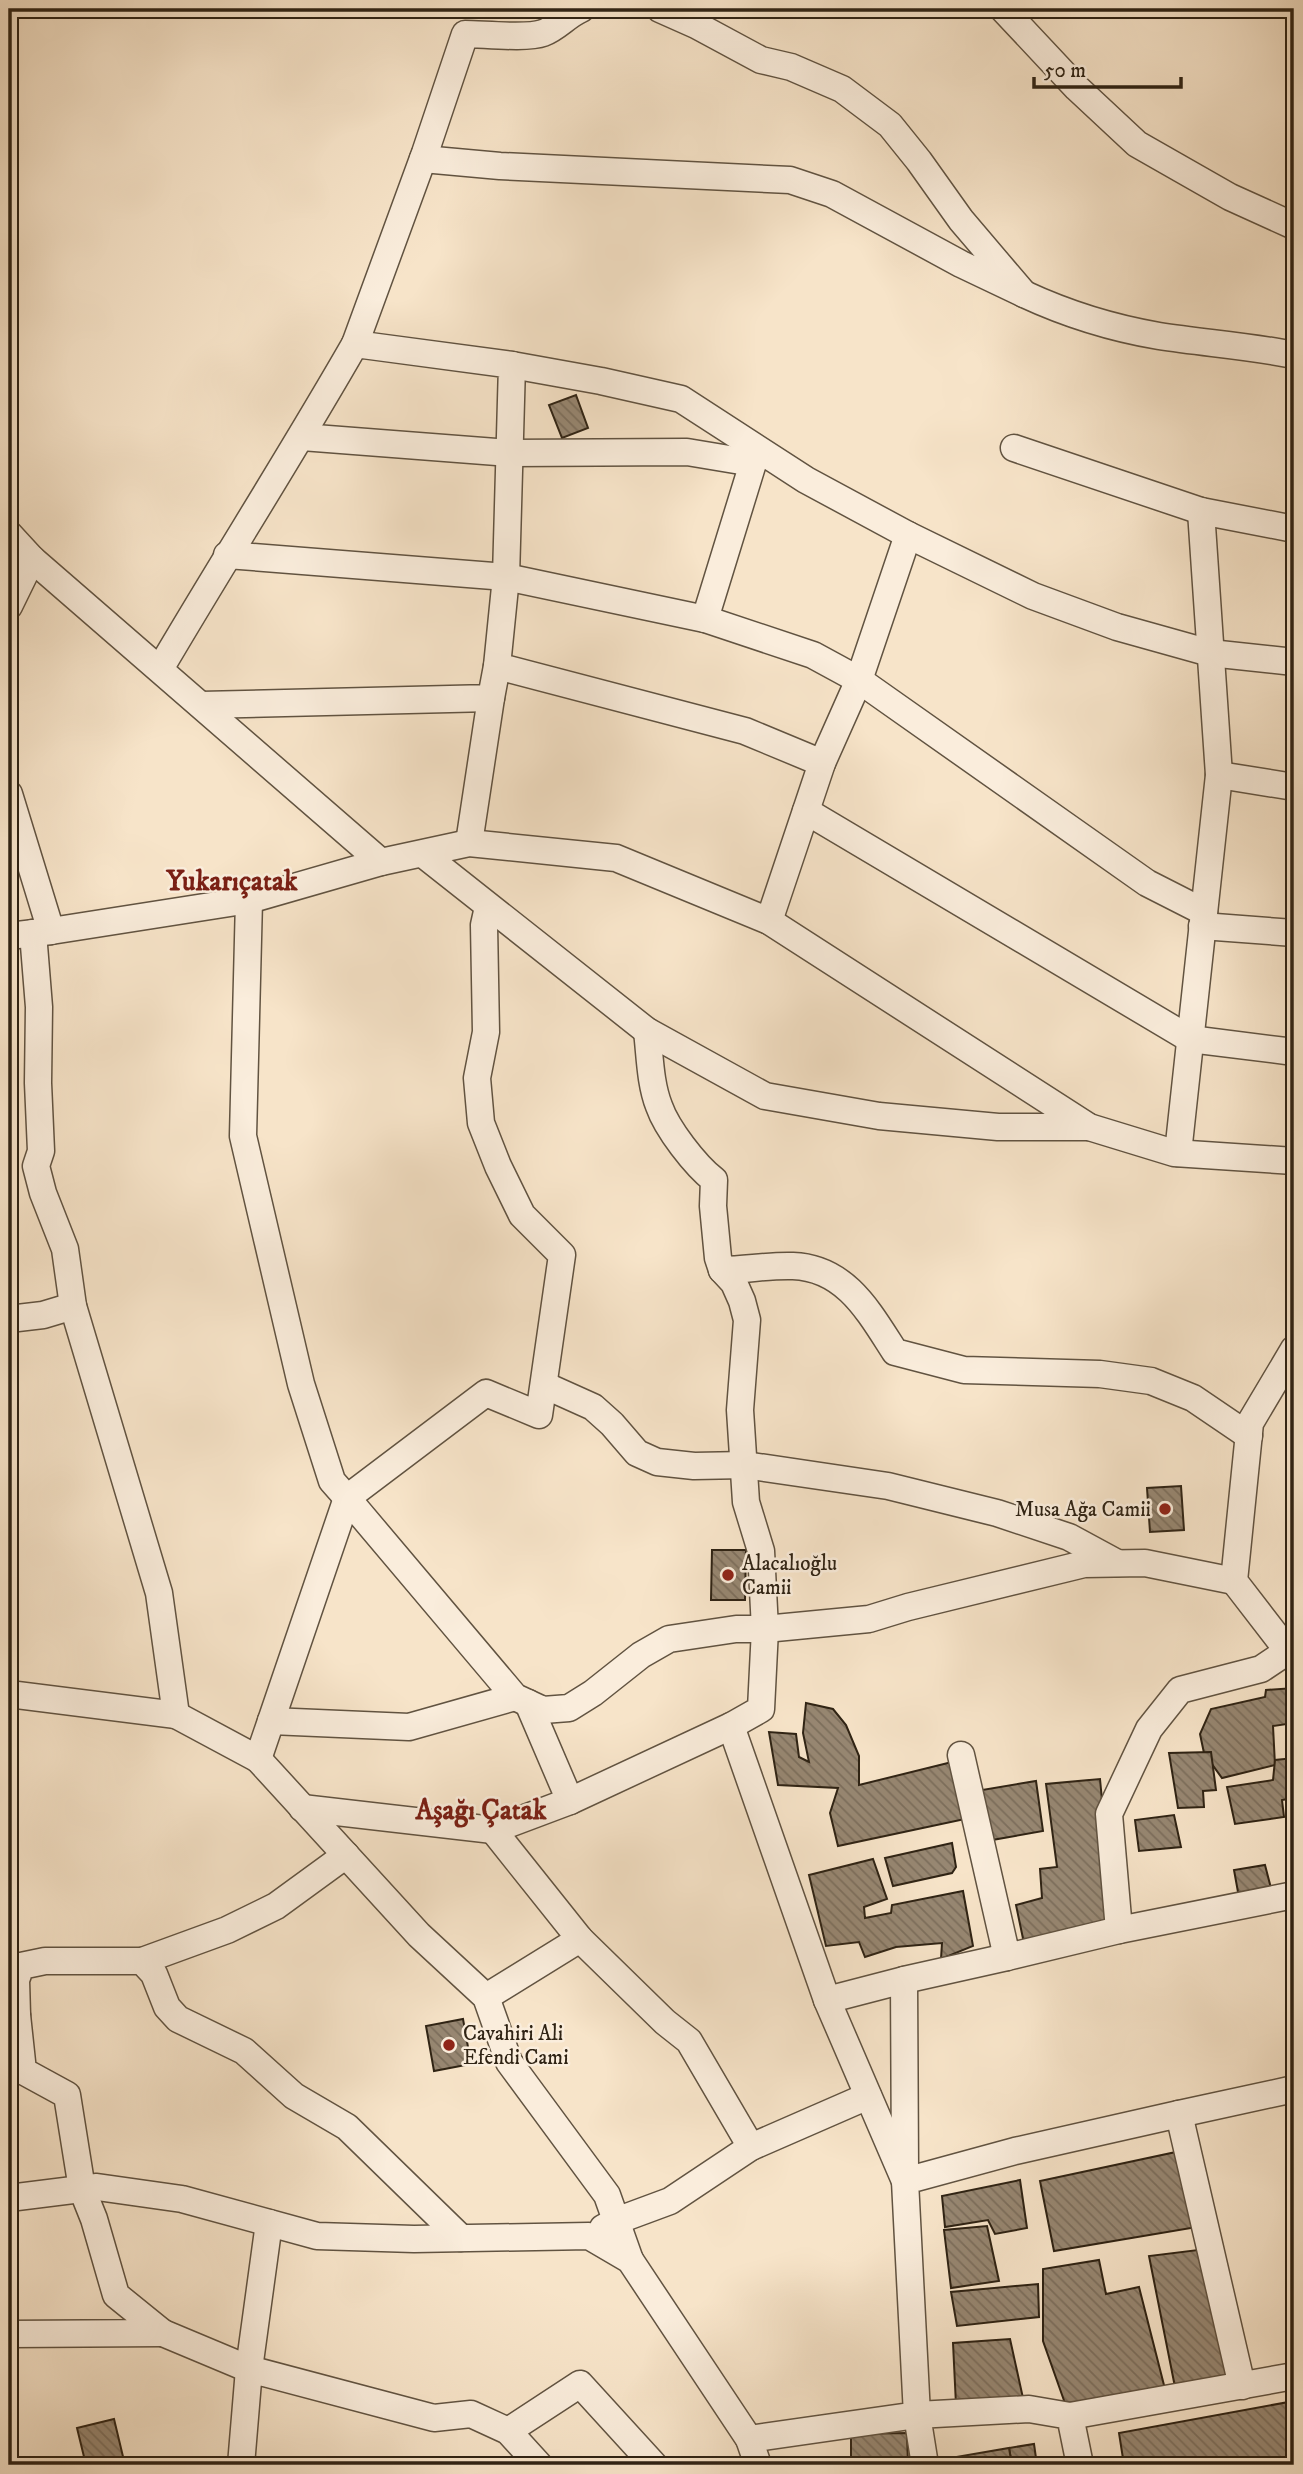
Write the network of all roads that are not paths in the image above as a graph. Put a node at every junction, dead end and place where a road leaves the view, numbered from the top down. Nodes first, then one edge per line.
1 (581, 9) edge
2 (660, 9) edge
3 (1003, 9) edge
4 (423, 159) junction
5 (1294, 226) edge
6 (1024, 294) junction
7 (355, 344) junction
8 (1294, 355) edge
9 (512, 365) junction
10 (302, 437) junction
11 (1014, 447) dead end
12 (510, 453) junction
13 (755, 456) junction
14 (1201, 511) junction
15 (1294, 529) edge
16 (9, 534) edge
17 (908, 535) junction
18 (227, 555) junction
19 (32, 559) junction
20 (506, 577) junction
21 (9, 606) edge
22 (705, 619) junction
23 (1209, 653) junction
24 (1294, 662) edge
25 (497, 666) junction
26 (160, 669) junction
27 (859, 680) junction
28 (491, 698) junction
29 (201, 705) junction
30 (822, 763) junction
31 (1219, 775) junction
32 (1294, 787) edge
33 (9, 794) edge
34 (807, 811) junction
35 (469, 843) junction
36 (423, 854) junction
37 (381, 862) junction
38 (249, 900) junction
39 (488, 907) junction
40 (1203, 919) junction
41 (769, 921) junction
42 (31, 933) edge
43 (1294, 933) edge
44 (647, 1031) junction
45 (1190, 1040) junction
46 (1294, 1052) edge
47 (1089, 1127) junction
48 (1178, 1153) junction
49 (1294, 1161) edge
50 (722, 1270) junction
51 (74, 1306) junction
52 (9, 1319) edge
53 (1294, 1349) edge
54 (544, 1385) junction
55 (1249, 1436) junction
56 (744, 1465) junction
57 (347, 1498) junction
58 (1118, 1564) junction
59 (1234, 1581) junction
60 (765, 1629) junction
61 (1291, 1652) edge
62 (9, 1694) edge
63 (522, 1700) junction
64 (176, 1715) junction
65 (271, 1721) junction
66 (731, 1726) junction
67 (961, 1755) dead end
68 (258, 1759) junction
69 (570, 1801) junction
70 (302, 1808) junction
71 (493, 1830) junction
72 (346, 1855) junction
73 (1294, 1895) edge
74 (1119, 1930) junction
75 (580, 1938) junction
76 (1007, 1957) junction
77 (142, 1961) junction
78 (904, 1980) junction
79 (486, 1997) junction
80 (827, 2000) junction
81 (13, 2014) edge
82 (1294, 2089) edge
83 (868, 2096) junction
84 (1179, 2114) junction
85 (751, 2147) junction
86 (905, 2181) junction
87 (82, 2189) junction
88 (9, 2198) edge
89 (616, 2221) junction
90 (269, 2223) junction
91 (589, 2236) junction
92 (461, 2238) junction
93 (630, 2260) junction
94 (163, 2333) junction
95 (9, 2334) edge
96 (249, 2369) junction
97 (1294, 2376) edge
98 (1241, 2386) junction
99 (917, 2414) junction
100 (1070, 2416) junction
101 (508, 2431) junction
102 (748, 2439) junction
103 (241, 2465) edge
104 (539, 2465) edge
105 (654, 2465) edge
106 (758, 2465) edge
107 (925, 2465) edge
108 (1080, 2465) edge

1 - 4 street
2 - 6 street
3 - 5 street
4 - 6 street
4 - 7 street
6 - 8 street
7 - 9 street
7 - 10 street
9 - 12 street
9 - 13 street
10 - 12 street
10 - 18 street
11 - 14 street
12 - 13 street
12 - 20 street
13 - 17 street
13 - 22 street
14 - 15 street
14 - 23 street
16 - 19 street
17 - 23 street
17 - 27 street
18 - 20 street
18 - 26 street
19 - 21 street
19 - 26 street
20 - 22 street
20 - 25 street
22 - 27 street
23 - 24 street
23 - 31 street
25 - 28 street
25 - 30 street
26 - 29 street
27 - 30 street
27 - 40 street
28 - 29 street
28 - 35 street
29 - 37 street
30 - 34 street
31 - 32 street
31 - 40 street
33 - 42 street
34 - 41 street
34 - 45 street
35 - 36 street
35 - 41 street
36 - 37 street
36 - 39 street
37 - 38 street
38 - 42 street
38 - 57 street
39 - 44 street
39 - 54 street
40 - 43 street
40 - 45 street
41 - 47 street
42 - 51 street
44 - 47 street
44 - 50 street
45 - 46 street
45 - 48 street
47 - 48 street
48 - 49 street
50 - 55 street
50 - 56 street
51 - 52 street
51 - 64 street
53 - 55 street
54 - 56 street
54 - 57 street
55 - 59 street
56 - 58 street
56 - 60 street
57 - 63 street
57 - 65 street
58 - 59 street
58 - 60 street
59 - 61 street
60 - 63 street
60 - 66 street
61 - 74 street
62 - 64 street
63 - 65 street
63 - 69 street
64 - 68 street
65 - 68 street
66 - 69 street
66 - 80 street
67 - 76 street
68 - 70 street
69 - 71 street
70 - 71 street
70 - 72 street
71 - 75 street
72 - 77 street
72 - 79 street
73 - 74 street
74 - 76 street
75 - 79 street
75 - 85 street
76 - 78 street
77 - 81 street
77 - 92 street
78 - 80 street
78 - 86 street
79 - 89 street
80 - 83 street
81 - 87 street
82 - 84 street
83 - 85 street
83 - 86 street
84 - 86 street
84 - 98 street
85 - 89 street
86 - 99 street
87 - 88 street
87 - 90 street
87 - 94 street
89 - 91 street
89 - 93 street
90 - 92 street
90 - 96 street
91 - 92 street
91 - 93 street
93 - 102 street
94 - 95 street
94 - 96 street
96 - 101 street
96 - 103 street
97 - 98 street
98 - 100 street
99 - 100 street
99 - 102 street
99 - 107 street
100 - 108 street
101 - 104 street
101 - 105 street
102 - 106 street

